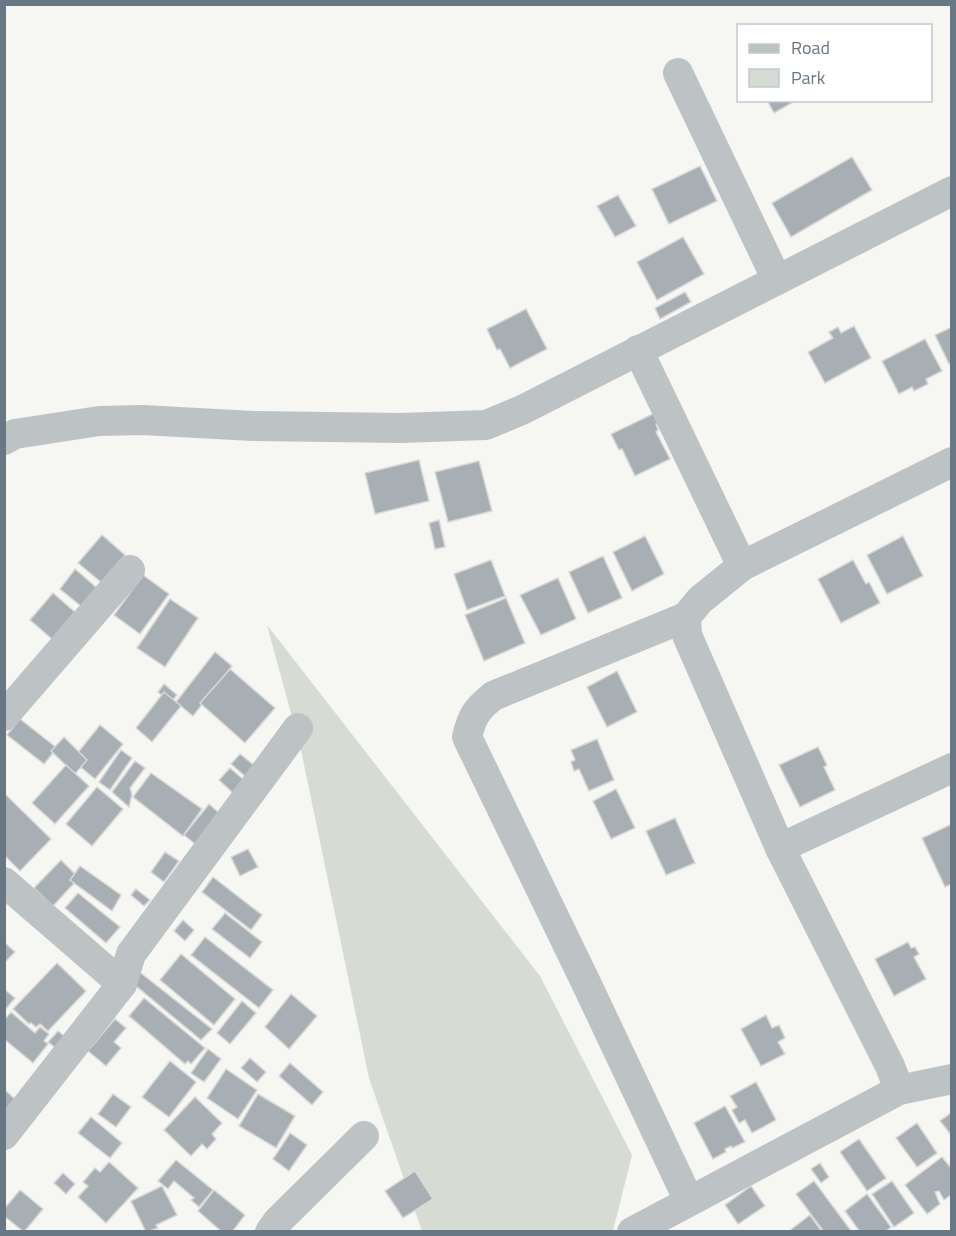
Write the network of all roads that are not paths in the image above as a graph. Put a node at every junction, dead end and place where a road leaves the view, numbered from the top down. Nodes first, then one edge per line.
1 (678, 73) dead end
2 (951, 191) edge
3 (777, 280) junction
4 (638, 351) junction
5 (4, 440) edge
6 (951, 462) edge
7 (742, 566) junction
8 (130, 570) dead end
9 (686, 617) junction
10 (4, 716) edge
11 (298, 728) dead end
12 (951, 768) edge
13 (780, 848) junction
14 (4, 882) edge
15 (122, 984) junction
16 (951, 1078) edge
17 (899, 1090) junction
18 (4, 1135) edge
19 (364, 1136) dead end
20 (689, 1201) junction
21 (270, 1232) edge
22 (632, 1232) edge

1 - 3 street
2 - 3 street
3 - 4 street
4 - 5 street
4 - 7 street
6 - 7 street
7 - 9 street
8 - 10 street
9 - 13 street
9 - 20 street
11 - 15 street
12 - 13 street
13 - 17 street
14 - 15 street
15 - 18 street
16 - 17 street
17 - 20 street
19 - 21 street
20 - 22 street

